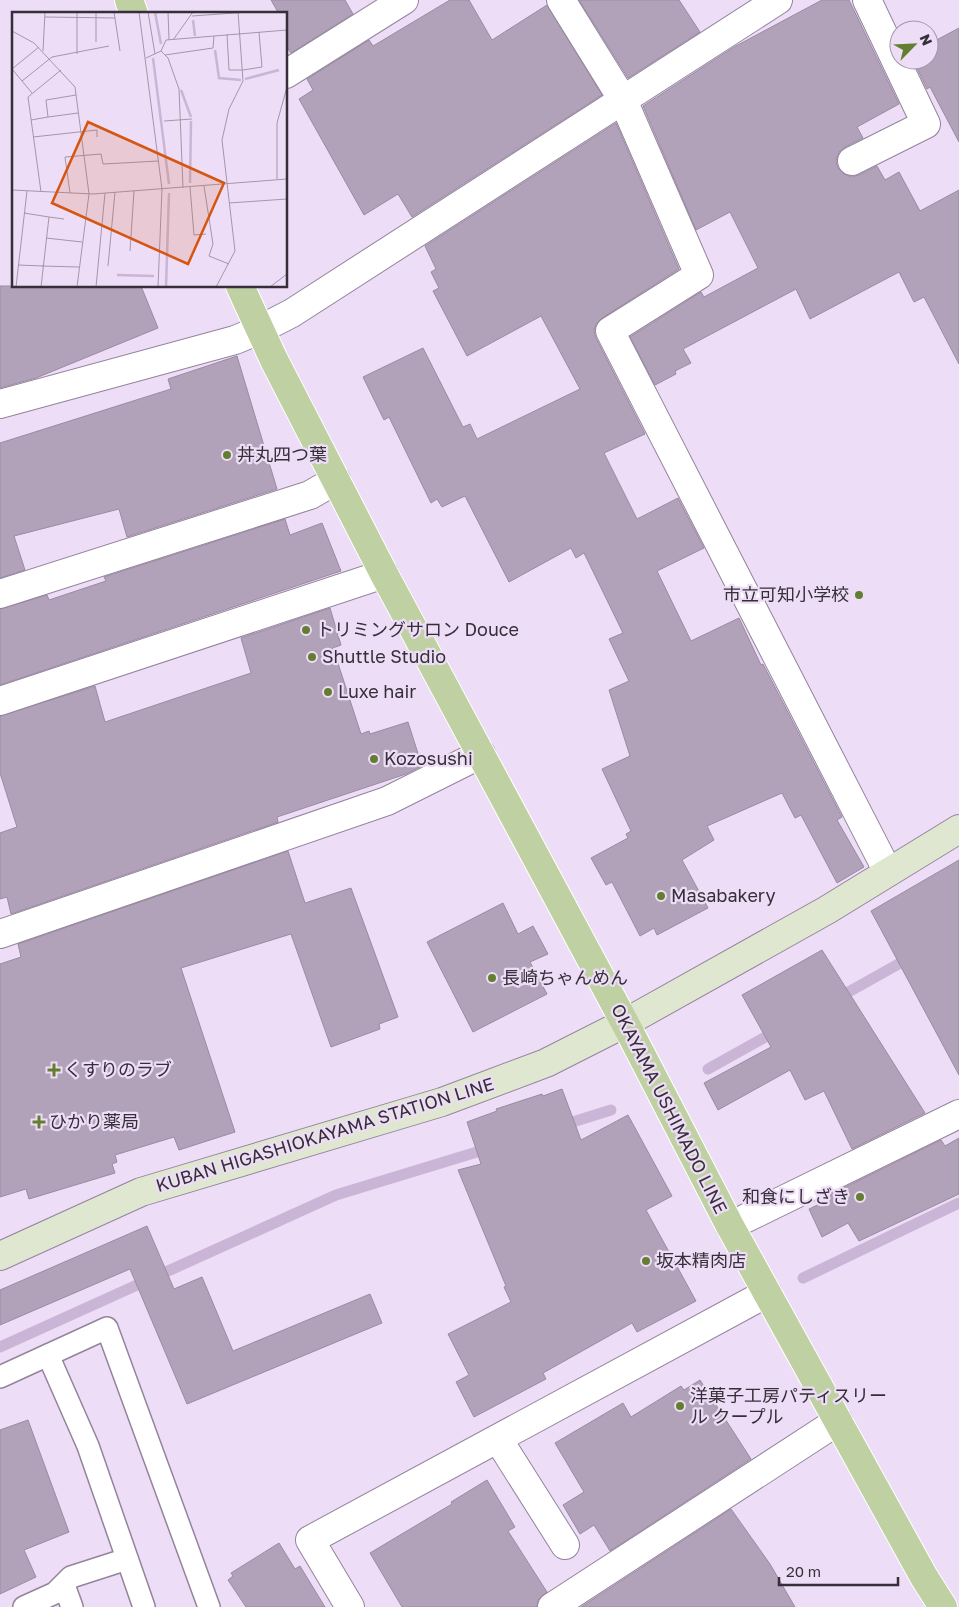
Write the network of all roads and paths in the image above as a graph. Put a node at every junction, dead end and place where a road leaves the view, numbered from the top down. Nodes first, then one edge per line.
1 (129, 0) edge
2 (404, 0) edge
3 (561, 0) edge
4 (778, 0) edge
5 (867, 0) edge
6 (133, 12) edge
7 (288, 73) edge
8 (623, 100) junction
9 (852, 161) dead end
10 (241, 288) edge
11 (259, 330) junction
12 (0, 404) edge
13 (336, 480) junction
14 (384, 574) junction
15 (0, 594) edge
16 (0, 701) edge
17 (481, 754) junction
18 (959, 829) edge
19 (888, 872) junction
20 (0, 934) edge
21 (625, 1023) junction
22 (959, 1114) edge
23 (730, 1226) junction
24 (0, 1256) edge
25 (767, 1293) junction
26 (48, 1355) junction
27 (0, 1377) edge
28 (838, 1421) junction
29 (498, 1439) junction
30 (565, 1545) dead end
31 (127, 1559) junction
32 (64, 1584) junction
33 (24, 1607) edge
34 (72, 1607) edge
35 (144, 1607) edge
36 (209, 1607) edge
37 (350, 1607) edge
38 (552, 1607) edge
39 (943, 1607) edge

1 - 6 main road
2 - 7 street
3 - 8 street
4 - 8 street
5 - 9 street
8 - 11 street
8 - 19 street
10 - 11 main road, OKAYAMA USHIMADO LINE
11 - 12 street
11 - 13 main road, OKAYAMA USHIMADO LINE
13 - 14 main road, OKAYAMA USHIMADO LINE
13 - 15 street
14 - 16 street
14 - 17 main road, OKAYAMA USHIMADO LINE
17 - 20 street
17 - 21 main road, OKAYAMA USHIMADO LINE
18 - 19 main road, KUBAN HIGASHIOKAYAMA STATION LINE
19 - 21 main road, KUBAN HIGASHIOKAYAMA STATION LINE
21 - 23 main road, OKAYAMA USHIMADO LINE
21 - 24 main road, KUBAN HIGASHIOKAYAMA STATION LINE
22 - 23 street
23 - 25 main road, OKAYAMA USHIMADO LINE
25 - 28 main road, OKAYAMA USHIMADO LINE
25 - 29 street
26 - 27 lane
26 - 31 lane
26 - 36 lane
28 - 38 street
28 - 39 main road, OKAYAMA USHIMADO LINE
29 - 30 street
29 - 37 street
31 - 32 lane
31 - 35 lane
32 - 33 lane
32 - 34 lane

